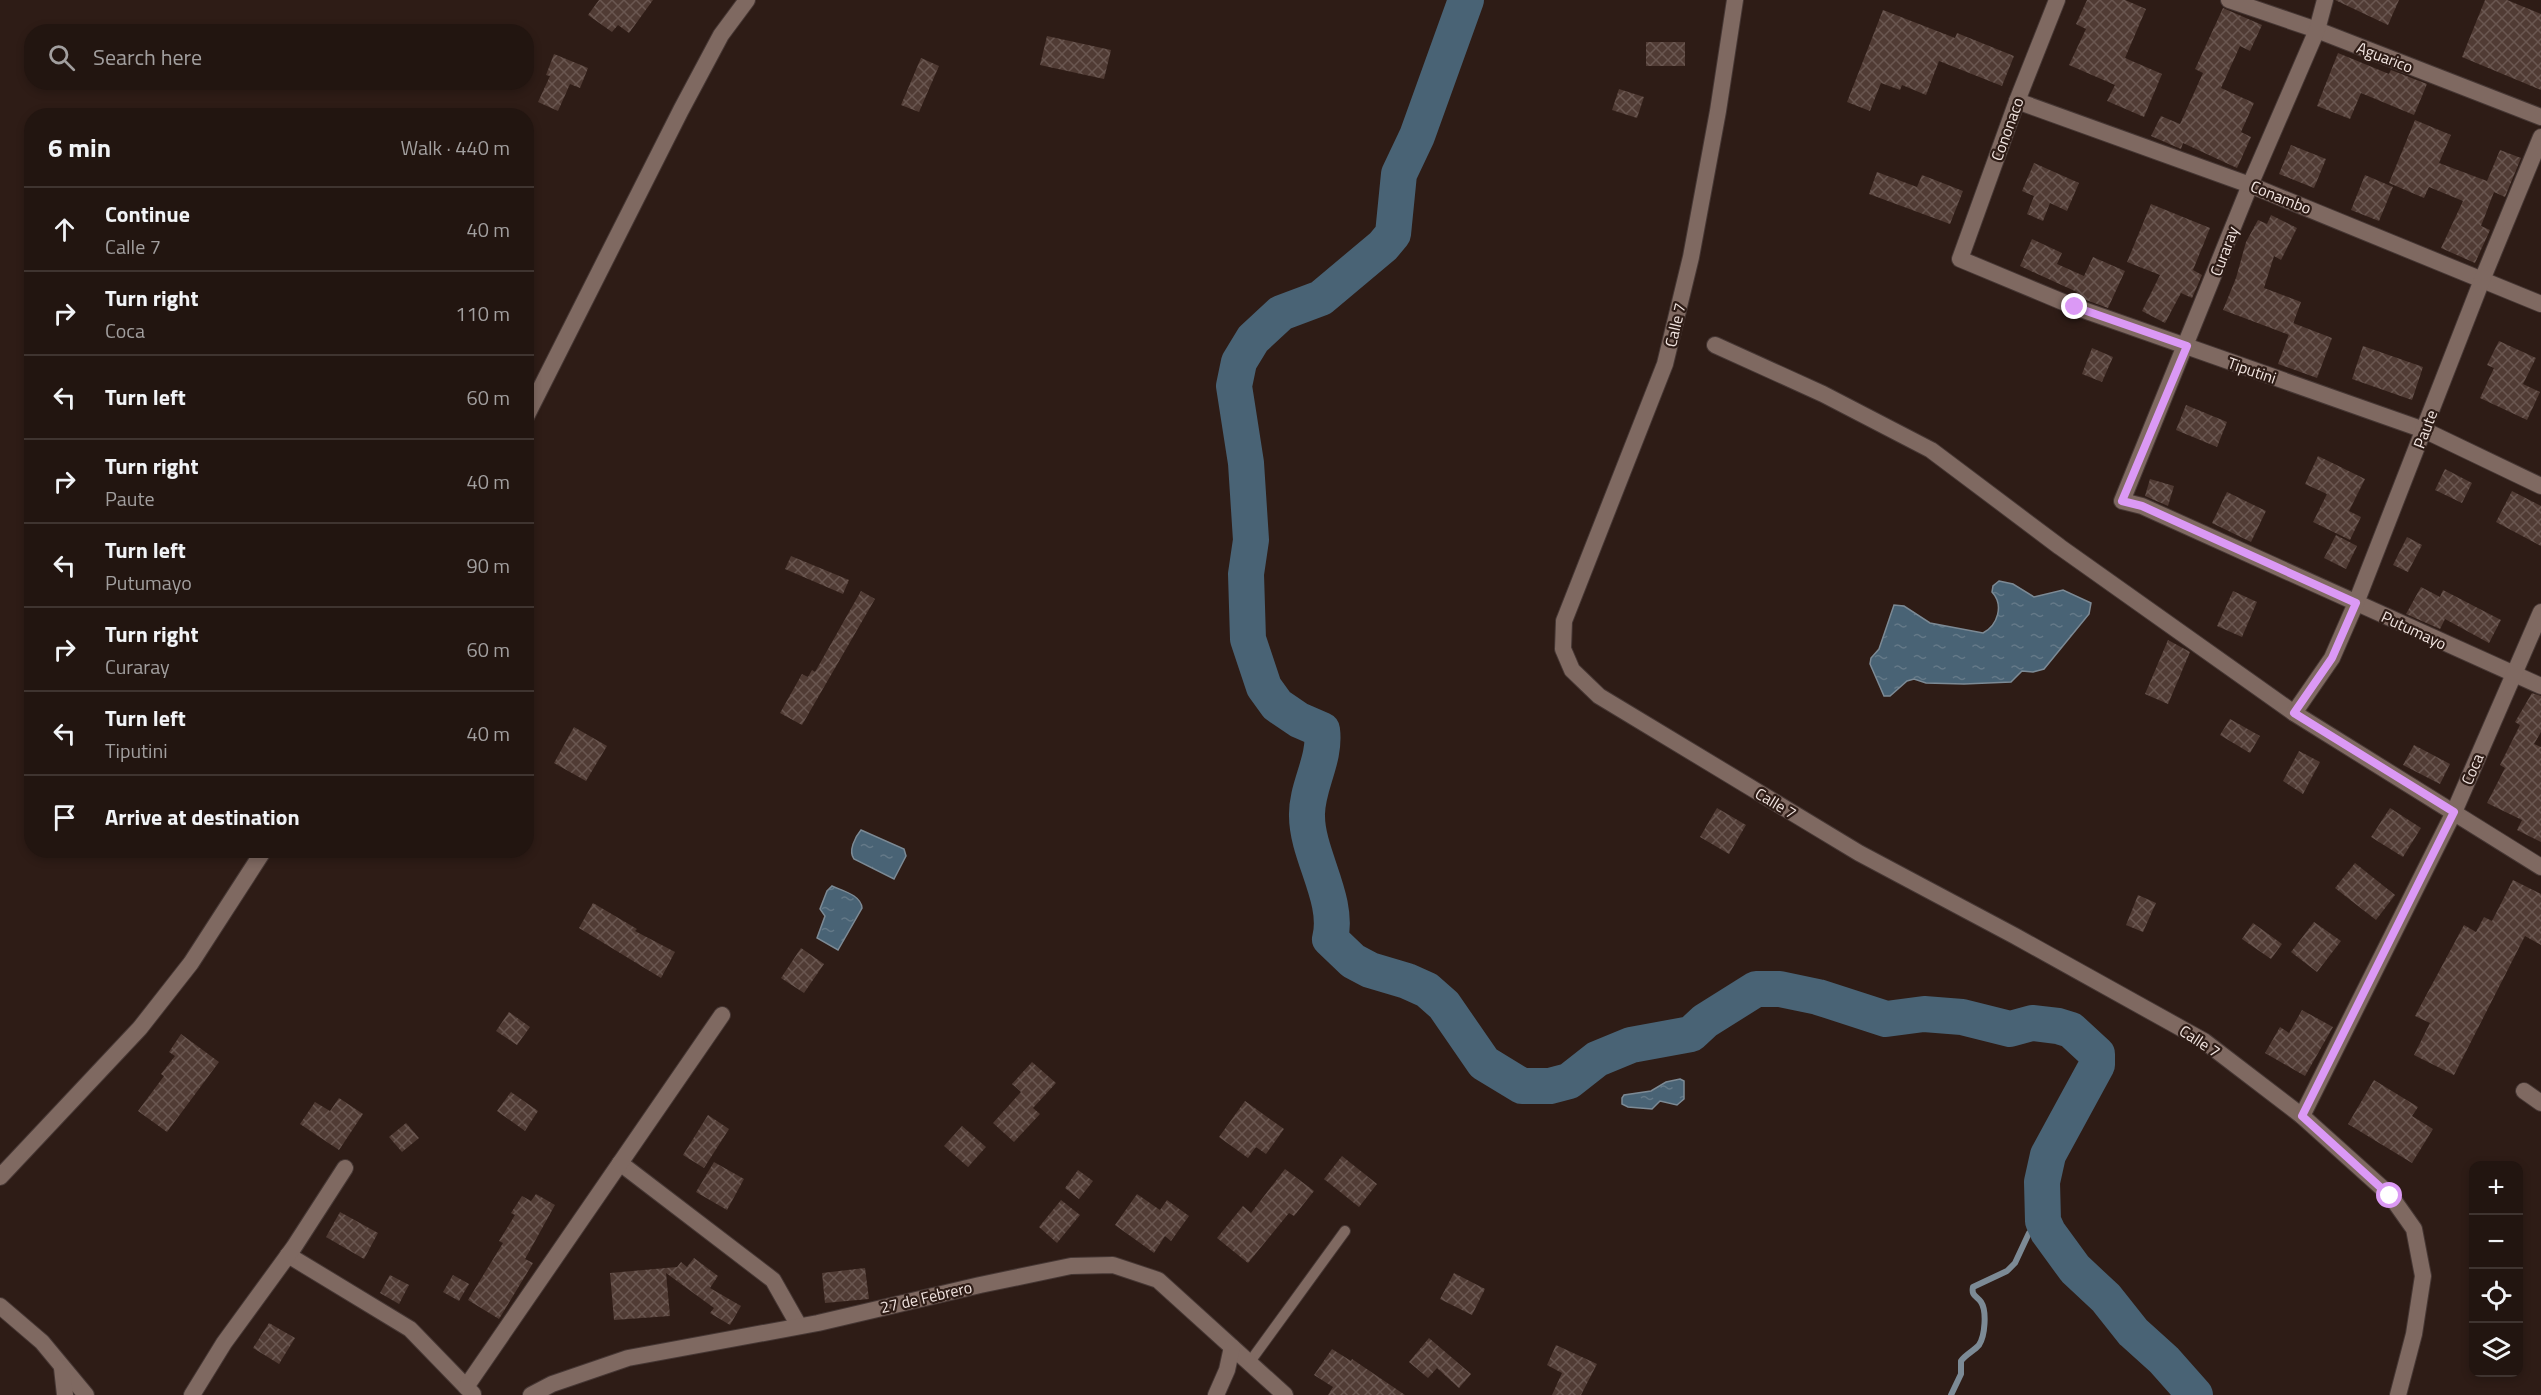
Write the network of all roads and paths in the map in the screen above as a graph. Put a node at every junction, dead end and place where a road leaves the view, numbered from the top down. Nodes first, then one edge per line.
1 (747, 0) edge
2 (1735, 0) edge
3 (2057, 0) edge
4 (2229, 0) edge
5 (2325, 0) edge
6 (2317, 30) junction
7 (2017, 101) junction
8 (2541, 117) edge
9 (2541, 137) edge
10 (2250, 184) junction
11 (1960, 258) joint
12 (2482, 280) junction
13 (2541, 304) edge
14 (1715, 345) dead end
15 (2187, 346) junction
16 (534, 401) edge
17 (2424, 430) junction
18 (2541, 486) edge
19 (2122, 501) joint
20 (2356, 603) junction
21 (2541, 612) edge
22 (2513, 675) junction
23 (2541, 686) edge
24 (2294, 713) junction
25 (2454, 812) junction
26 (259, 858) edge
27 (2541, 867) edge
28 (722, 1015) dead end
29 (2524, 1091) dead end
30 (2541, 1103) edge
31 (2302, 1116) junction
32 (620, 1163) junction
33 (345, 1168) dead end
34 (0, 1177) edge
35 (1345, 1231) dead end
36 (288, 1255) junction
37 (0, 1306) edge
38 (799, 1326) junction
39 (1232, 1347) junction
40 (1249, 1363) junction
41 (62, 1368) junction
42 (470, 1391) edge
43 (65, 1395) edge
44 (86, 1395) edge
45 (192, 1395) edge
46 (531, 1395) edge
47 (1216, 1395) edge
48 (1285, 1395) edge
49 (2398, 1395) edge

1 - 16 street
2 - 31 street, Calle 7
3 - 7 street, Cononaco
4 - 6 street, Aguarico
5 - 6 street, Curaray
6 - 8 street, Aguarico
6 - 10 street, Curaray
7 - 10 street, Conambo
7 - 11 street, Cononaco
9 - 12 street, Paute
10 - 12 street, Conambo
10 - 15 street, Curaray
11 - 15 street, Tiputini
12 - 13 street, Conambo
12 - 17 street, Paute
14 - 24 street
15 - 17 street, Tiputini
15 - 19 street, Curaray
17 - 18 street, Tiputini
17 - 20 street, Paute
19 - 20 street, Putumayo
20 - 22 street, Putumayo
20 - 24 street, Paute
21 - 22 street, Coca
22 - 23 street, Putumayo
22 - 25 street, Coca
24 - 25 street
25 - 27 street
25 - 31 street, Coca
26 - 34 street
28 - 32 street
29 - 30 street
31 - 49 street, Calle 7
32 - 38 street
32 - 42 street
33 - 36 street
35 - 40 lane
36 - 42 street
36 - 45 street
37 - 41 street
38 - 39 street, 27 de Febrero
38 - 46 street, 27 de Febrero
39 - 40 street, 27 de Febrero
39 - 47 street
40 - 48 street, 27 de Febrero
41 - 43 street
41 - 44 street

